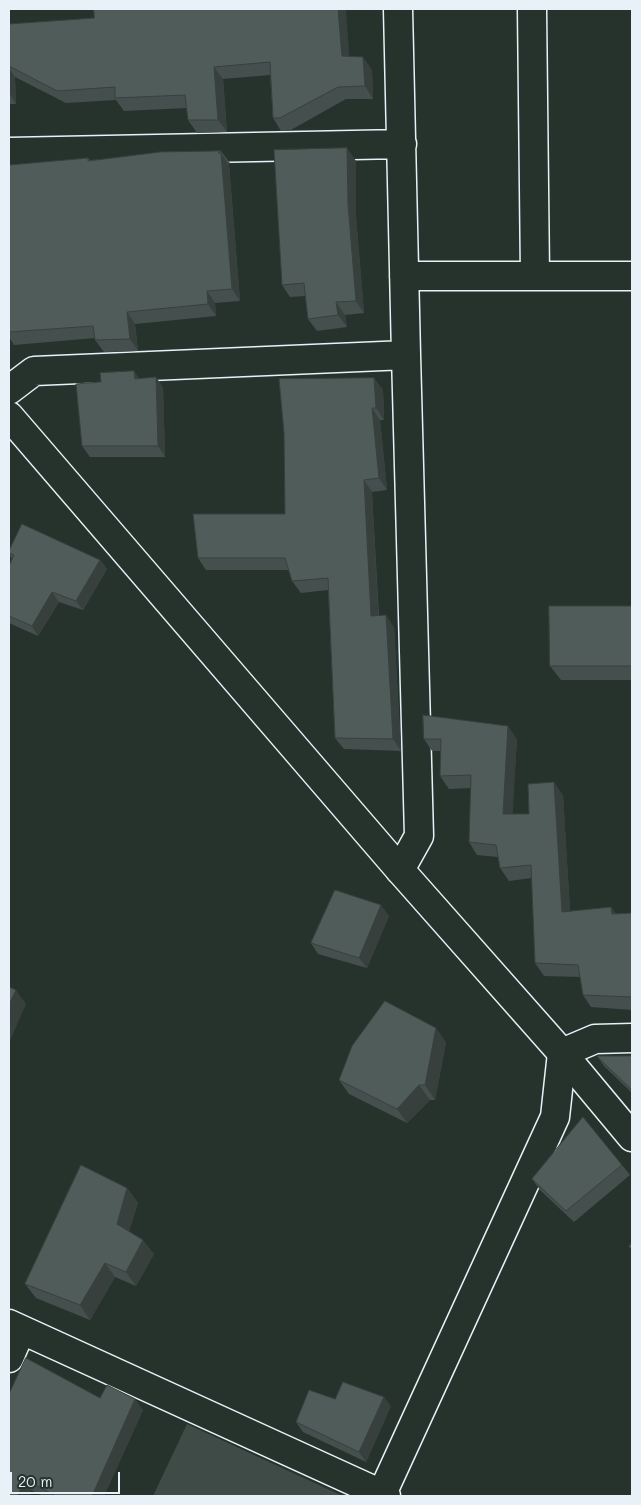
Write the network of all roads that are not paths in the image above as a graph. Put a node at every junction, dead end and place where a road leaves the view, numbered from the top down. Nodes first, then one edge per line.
1 (398, 9) edge
2 (532, 9) edge
3 (402, 144) junction
4 (9, 152) edge
5 (404, 276) junction
6 (535, 276) junction
7 (632, 276) edge
8 (406, 355) junction
9 (9, 390) edge
10 (9, 416) edge
11 (400, 870) junction
12 (632, 1038) edge
13 (562, 1053) junction
14 (632, 1137) edge
15 (15, 1327) edge
16 (9, 1358) edge
17 (383, 1496) edge

1 - 3 street
2 - 6 street
3 - 4 street
3 - 5 street
5 - 6 street
5 - 8 street
6 - 7 street
8 - 9 street
8 - 11 street
10 - 11 street
11 - 13 street
12 - 13 street
13 - 14 street
13 - 17 street
15 - 16 street
15 - 17 street

